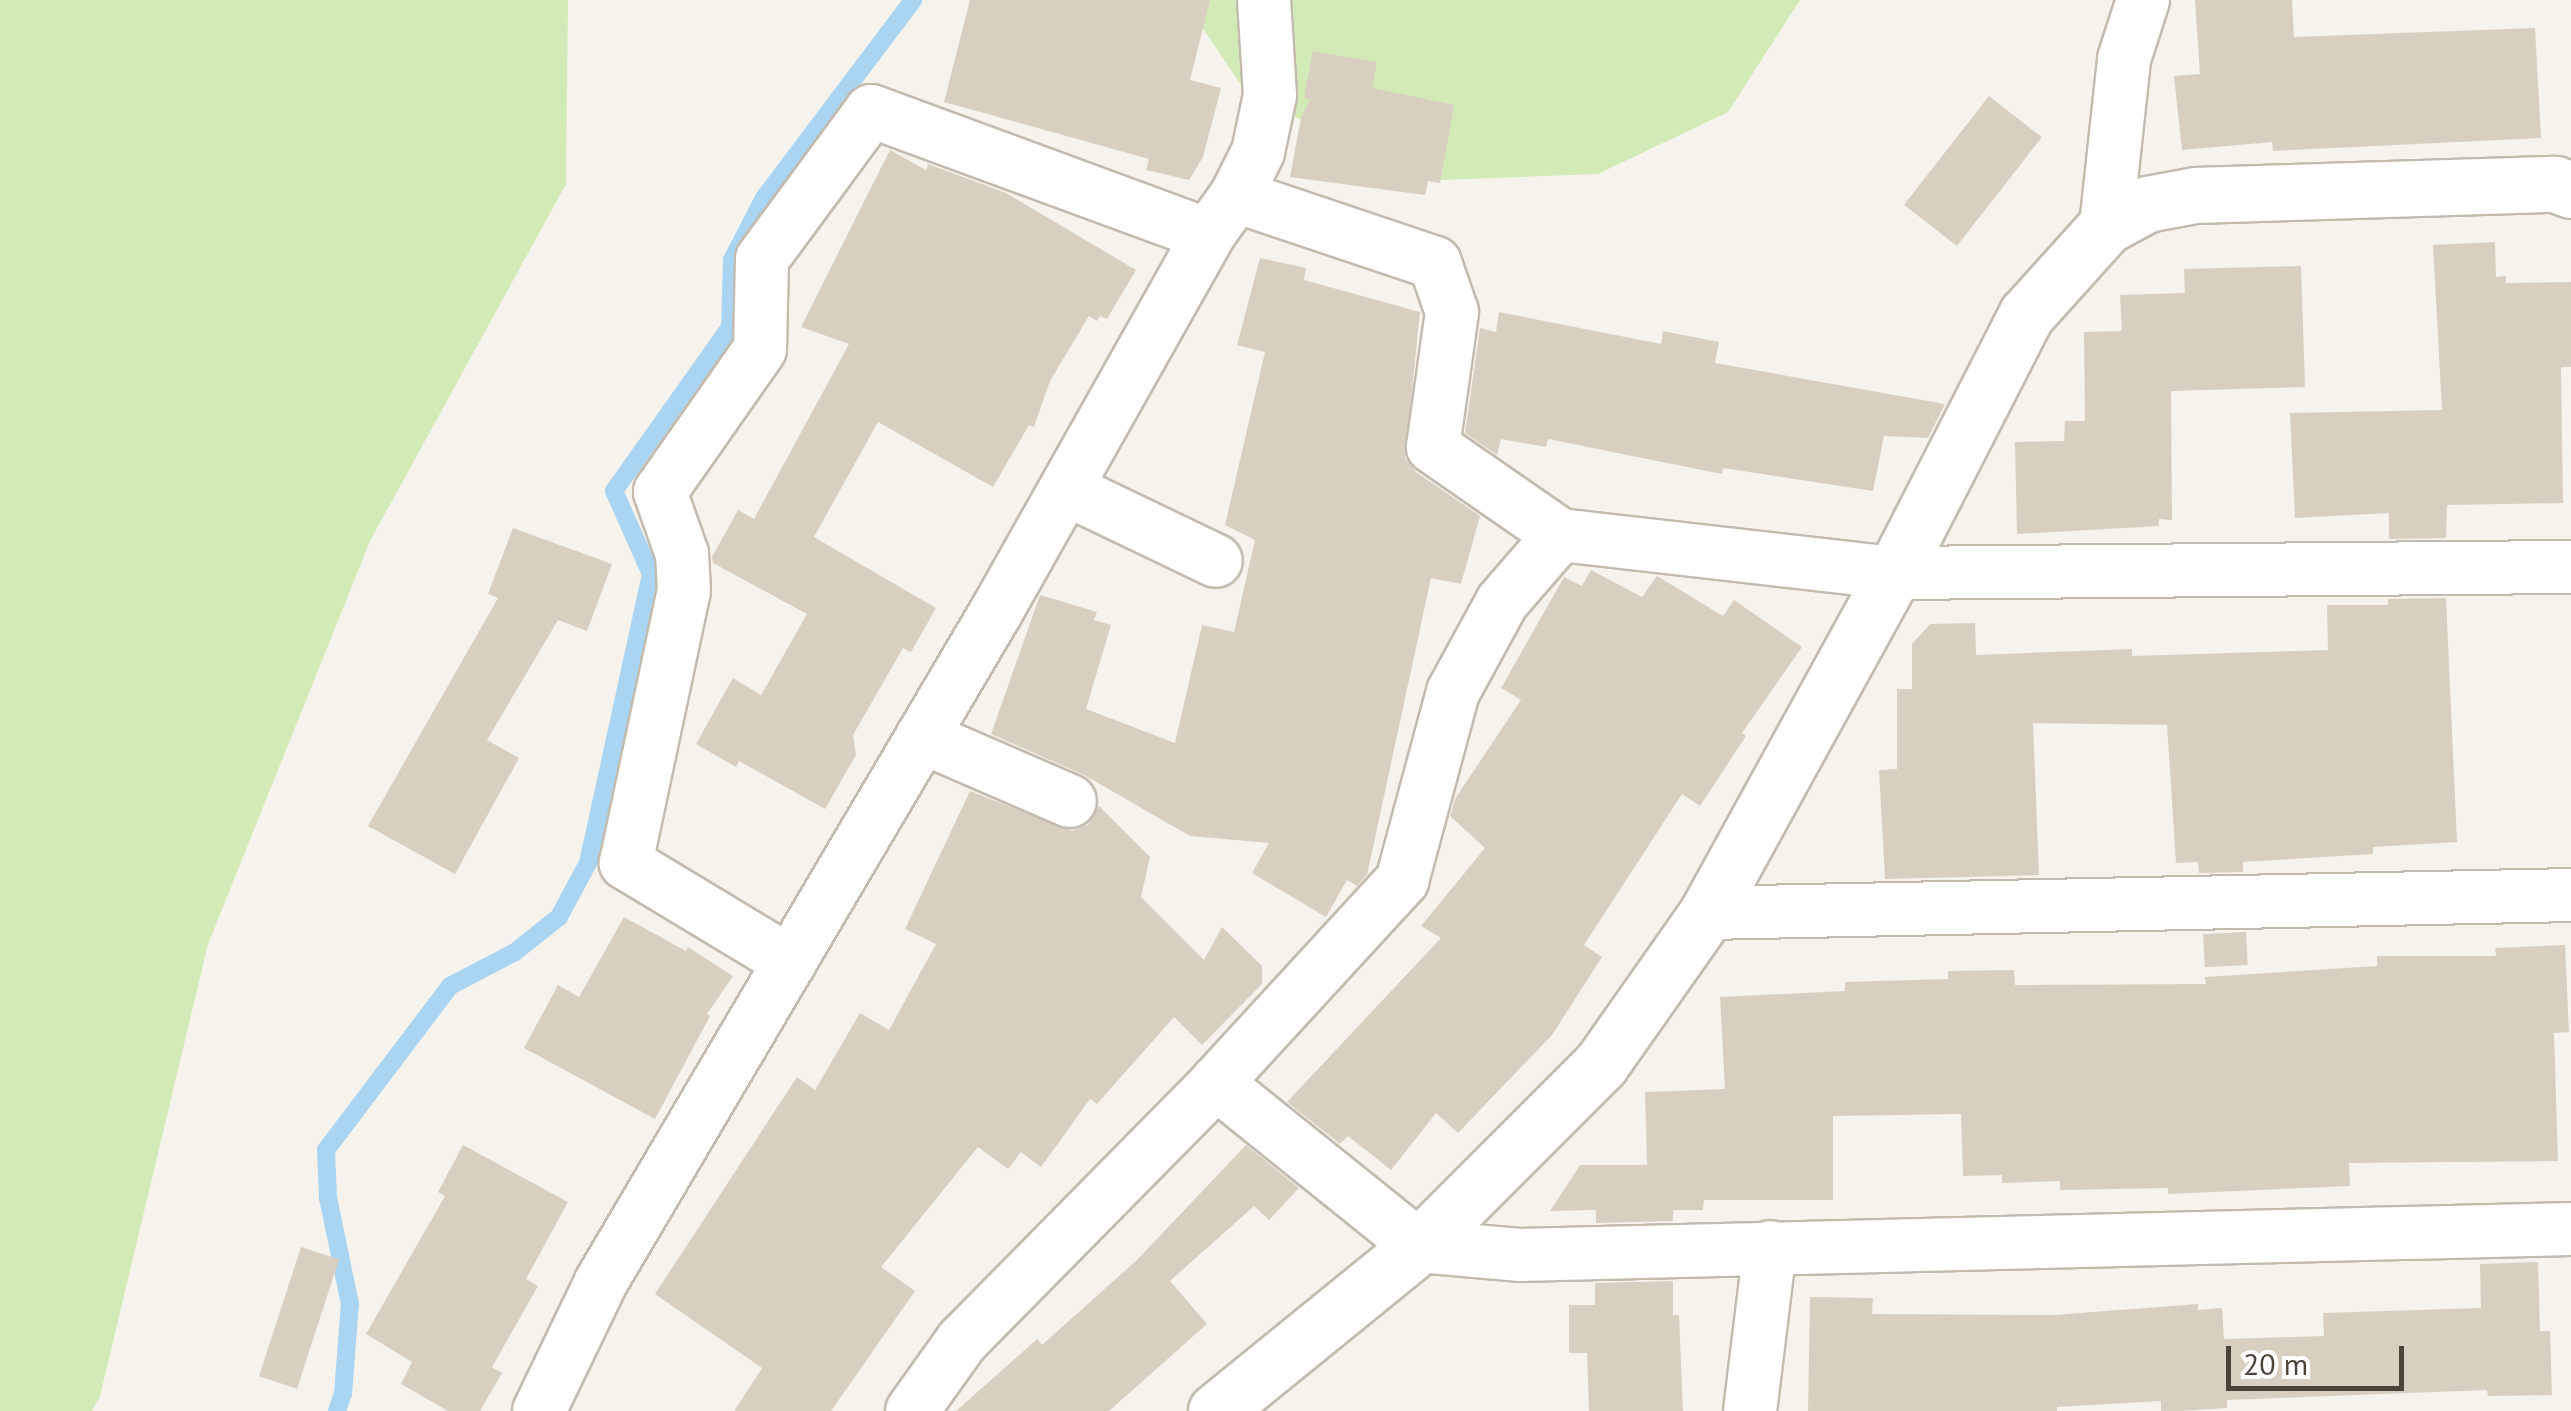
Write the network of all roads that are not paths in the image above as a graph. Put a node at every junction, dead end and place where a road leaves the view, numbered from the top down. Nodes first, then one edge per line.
1 (1264, 0) edge
2 (2143, 0) edge
3 (2571, 190) edge
4 (1222, 215) junction
5 (2106, 226) junction
6 (1066, 488) junction
7 (1560, 534) junction
8 (1216, 561) dead end
9 (2571, 567) edge
10 (1894, 573) junction
11 (922, 737) junction
12 (1070, 802) dead end
13 (2571, 896) edge
14 (1708, 913) junction
15 (790, 962) junction
16 (1216, 1083) junction
17 (2571, 1228) edge
18 (1420, 1246) junction
19 (1770, 1247) junction
20 (539, 1411) edge
21 (912, 1411) edge
22 (1216, 1411) edge
23 (1750, 1411) edge

1 - 4 street
2 - 5 street
3 - 5 street
4 - 6 street
4 - 7 street
4 - 15 street
5 - 10 street
6 - 8 street
6 - 11 street
7 - 10 street
7 - 16 street
9 - 10 street
10 - 14 street
11 - 12 street
11 - 15 street
13 - 14 street
14 - 18 street
15 - 20 street
16 - 18 street
16 - 21 street
17 - 19 street
18 - 19 street
18 - 22 street
19 - 23 street

